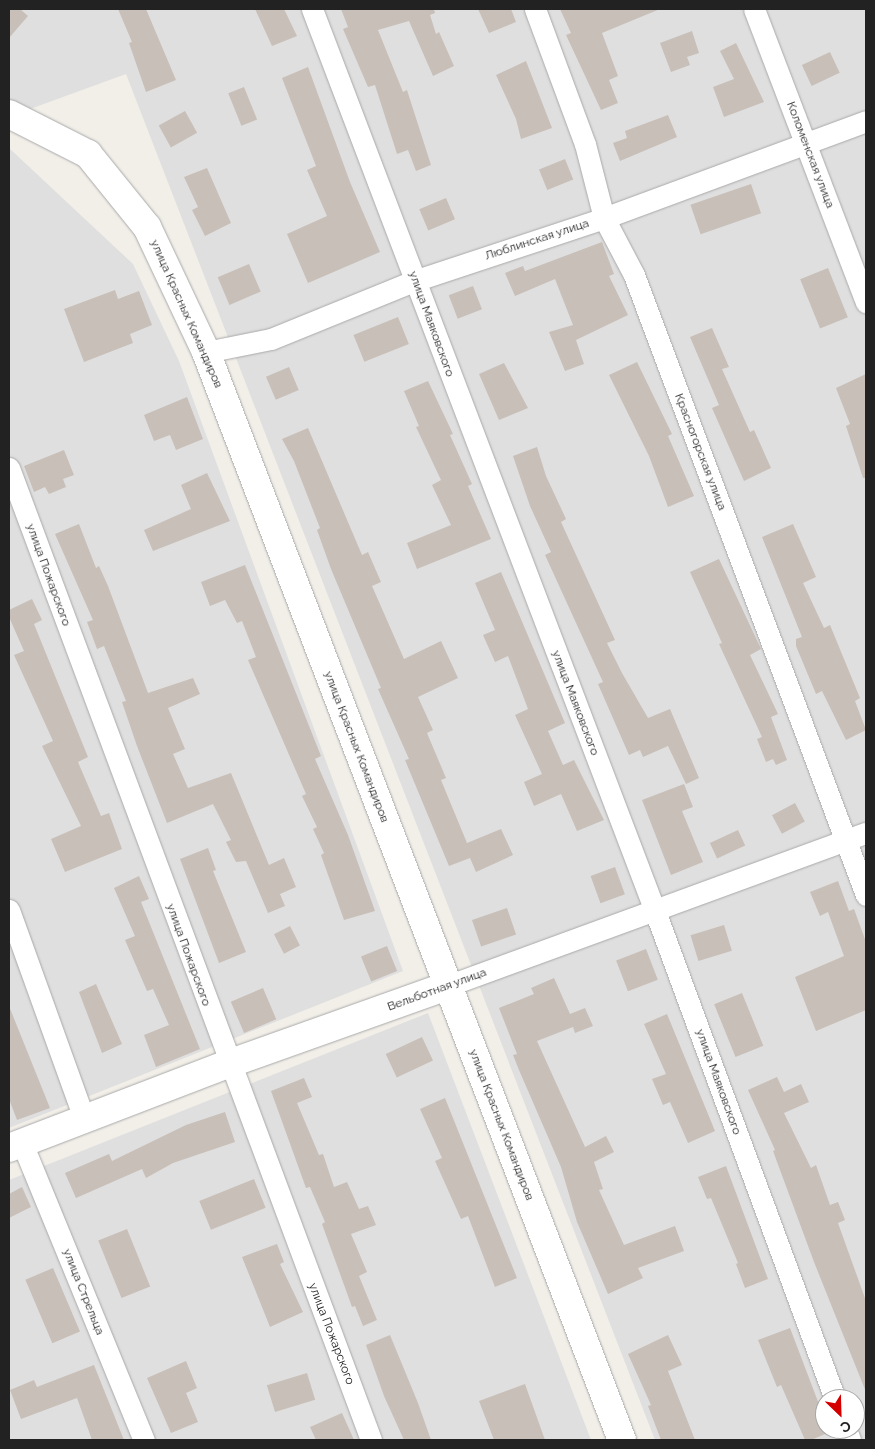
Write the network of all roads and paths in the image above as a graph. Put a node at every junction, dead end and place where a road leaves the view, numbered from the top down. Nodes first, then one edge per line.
1 (312, 9) edge
2 (535, 9) edge
3 (754, 9) edge
4 (9, 114) edge
5 (866, 121) edge
6 (806, 143) junction
7 (604, 218) junction
8 (414, 281) junction
9 (866, 302) edge
10 (206, 352) junction
11 (9, 468) edge
12 (866, 833) edge
13 (845, 841) junction
14 (866, 895) edge
15 (9, 910) edge
16 (655, 911) junction
17 (447, 986) junction
18 (228, 1064) junction
19 (84, 1118) junction
20 (15, 1146) edge
21 (831, 1389) edge
22 (144, 1440) edge
23 (371, 1440) edge
24 (622, 1440) edge

1 - 8 street, улица Маяковского
2 - 7 street, Красногорская улица
3 - 6 street, Коломенская улица
4 - 10 street, улица Красных Командиров
5 - 6 street, Люблинская улица
6 - 7 street, Люблинская улица
6 - 9 street, Коломенская улица
7 - 8 street, Люблинская улица
7 - 13 street, Красногорская улица
8 - 10 street, Люблинская улица
8 - 16 street, улица Маяковского
10 - 17 street, улица Красных Командиров
11 - 18 street, улица Пожарского
12 - 13 street, Вельботная улица
13 - 14 street, Красногорская улица
13 - 16 street, Вельботная улица
15 - 19 street
16 - 17 street, Вельботная улица
16 - 21 street, улица Маяковского
17 - 18 street, Вельботная улица
17 - 24 street, улица Красных Командиров
18 - 19 street, Вельботная улица
18 - 23 street, улица Пожарского
19 - 20 street, Вельботная улица
20 - 22 street, улица Стрельца

